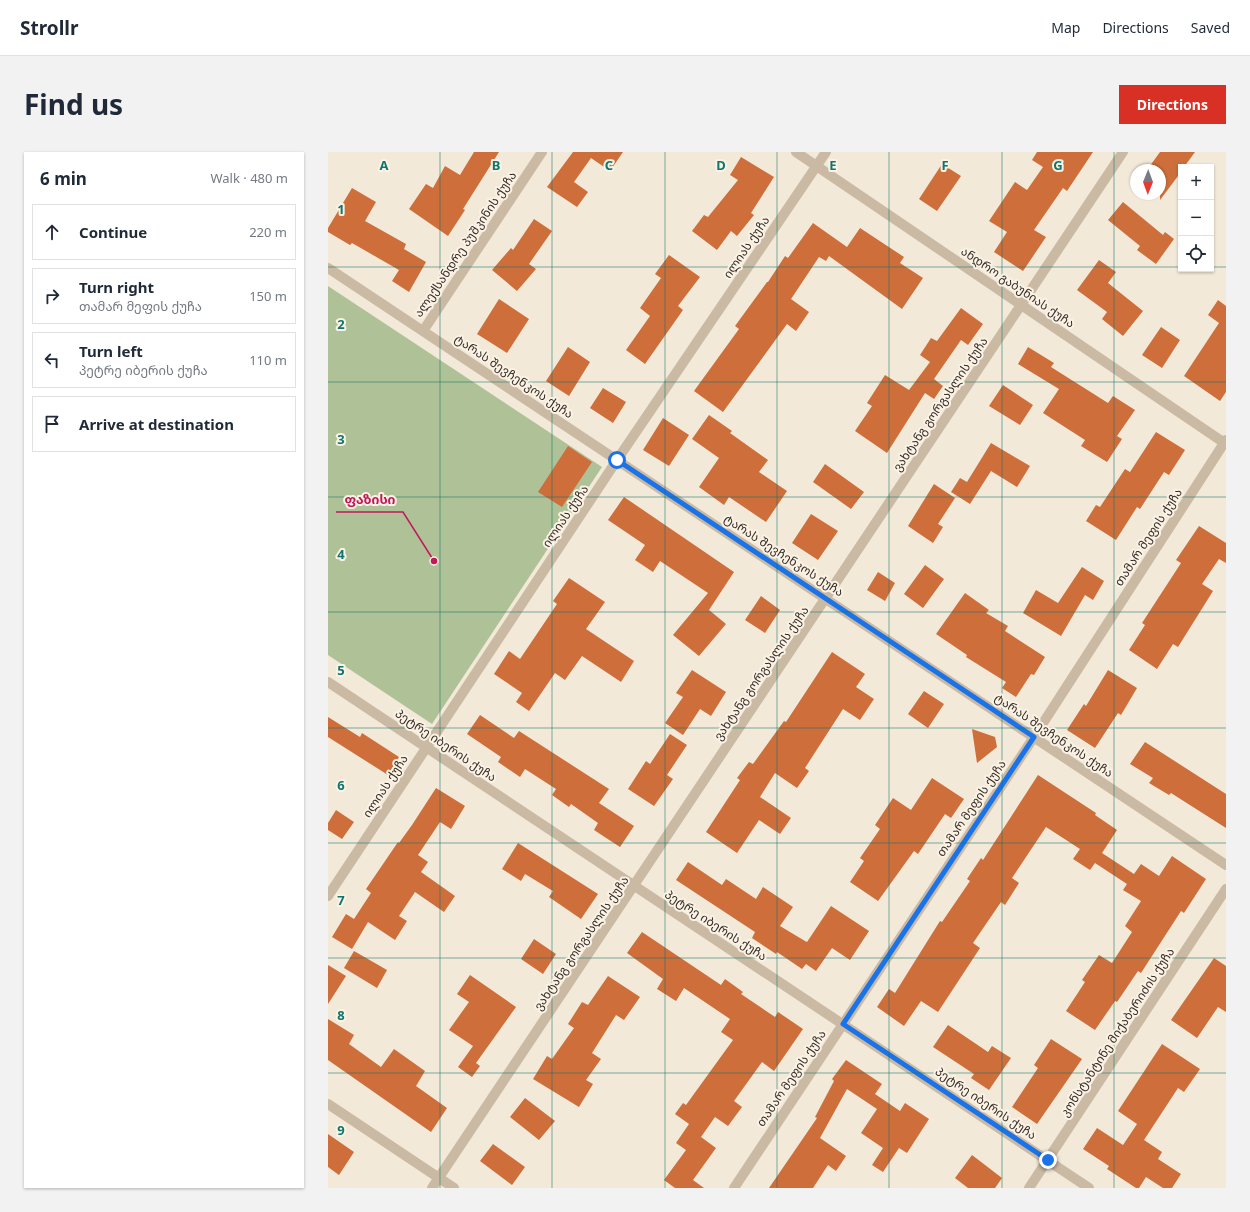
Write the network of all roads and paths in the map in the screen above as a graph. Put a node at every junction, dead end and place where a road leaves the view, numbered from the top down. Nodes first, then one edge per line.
1 (542, 152) edge
2 (796, 152) edge
3 (826, 152) edge
4 (1123, 152) edge
5 (817, 166) junction
6 (328, 268) edge
7 (1021, 305) junction
8 (423, 331) junction
9 (1225, 442) edge
10 (617, 460) junction
11 (826, 598) junction
12 (328, 682) edge
13 (1034, 737) junction
14 (426, 748) junction
15 (1226, 864) edge
16 (634, 887) junction
17 (1226, 889) edge
18 (328, 896) edge
19 (843, 1024) junction
20 (328, 1104) edge
21 (1048, 1160) junction
22 (439, 1178) junction
23 (432, 1188) edge
24 (454, 1188) edge
25 (734, 1188) edge
26 (1029, 1188) edge
27 (1089, 1188) edge

1 - 8 street, ალექსანდრე პუშკინის ქუჩა
2 - 5 street, ანდრო გაბუნიას ქუჩა
3 - 5 street, ილიას ქუჩა
4 - 7 street, ვახტანგ გორგასლის ქუჩა
5 - 7 street, ანდრო გაბუნიას ქუჩა
5 - 10 street, ილიას ქუჩა
6 - 8 street, ტარას შევჩენკოს ქუჩა
7 - 9 street, ანდრო გაბუნიას ქუჩა
7 - 11 street, ვახტანგ გორგასლის ქუჩა
8 - 10 street, ტარას შევჩენკოს ქუჩა
9 - 13 street, თამარ მეფის ქუჩა
10 - 11 street, ტარას შევჩენკოს ქუჩა
10 - 14 street, ილიას ქუჩა
11 - 13 street, ტარას შევჩენკოს ქუჩა
11 - 16 street, ვახტანგ გორგასლის ქუჩა
12 - 14 street, პეტრე იბერის ქუჩა
13 - 15 street, ტარას შევჩენკოს ქუჩა
13 - 19 street, თამარ მეფის ქუჩა
14 - 16 street, პეტრე იბერის ქუჩა
14 - 18 street, ილიას ქუჩა
16 - 19 street, პეტრე იბერის ქუჩა
16 - 22 street, ვახტანგ გორგასლის ქუჩა
17 - 21 street, კონსტანტინე მიქაბერიძის ქუჩა
19 - 21 street, პეტრე იბერის ქუჩა
19 - 25 street, თამარ მეფის ქუჩა
20 - 22 street
21 - 26 street, კონსტანტინე მიქაბერიძის ქუჩა
21 - 27 street, პეტრე იბერის ქუჩა
22 - 23 street, ვახტანგ გორგასლის ქუჩა
22 - 24 street

